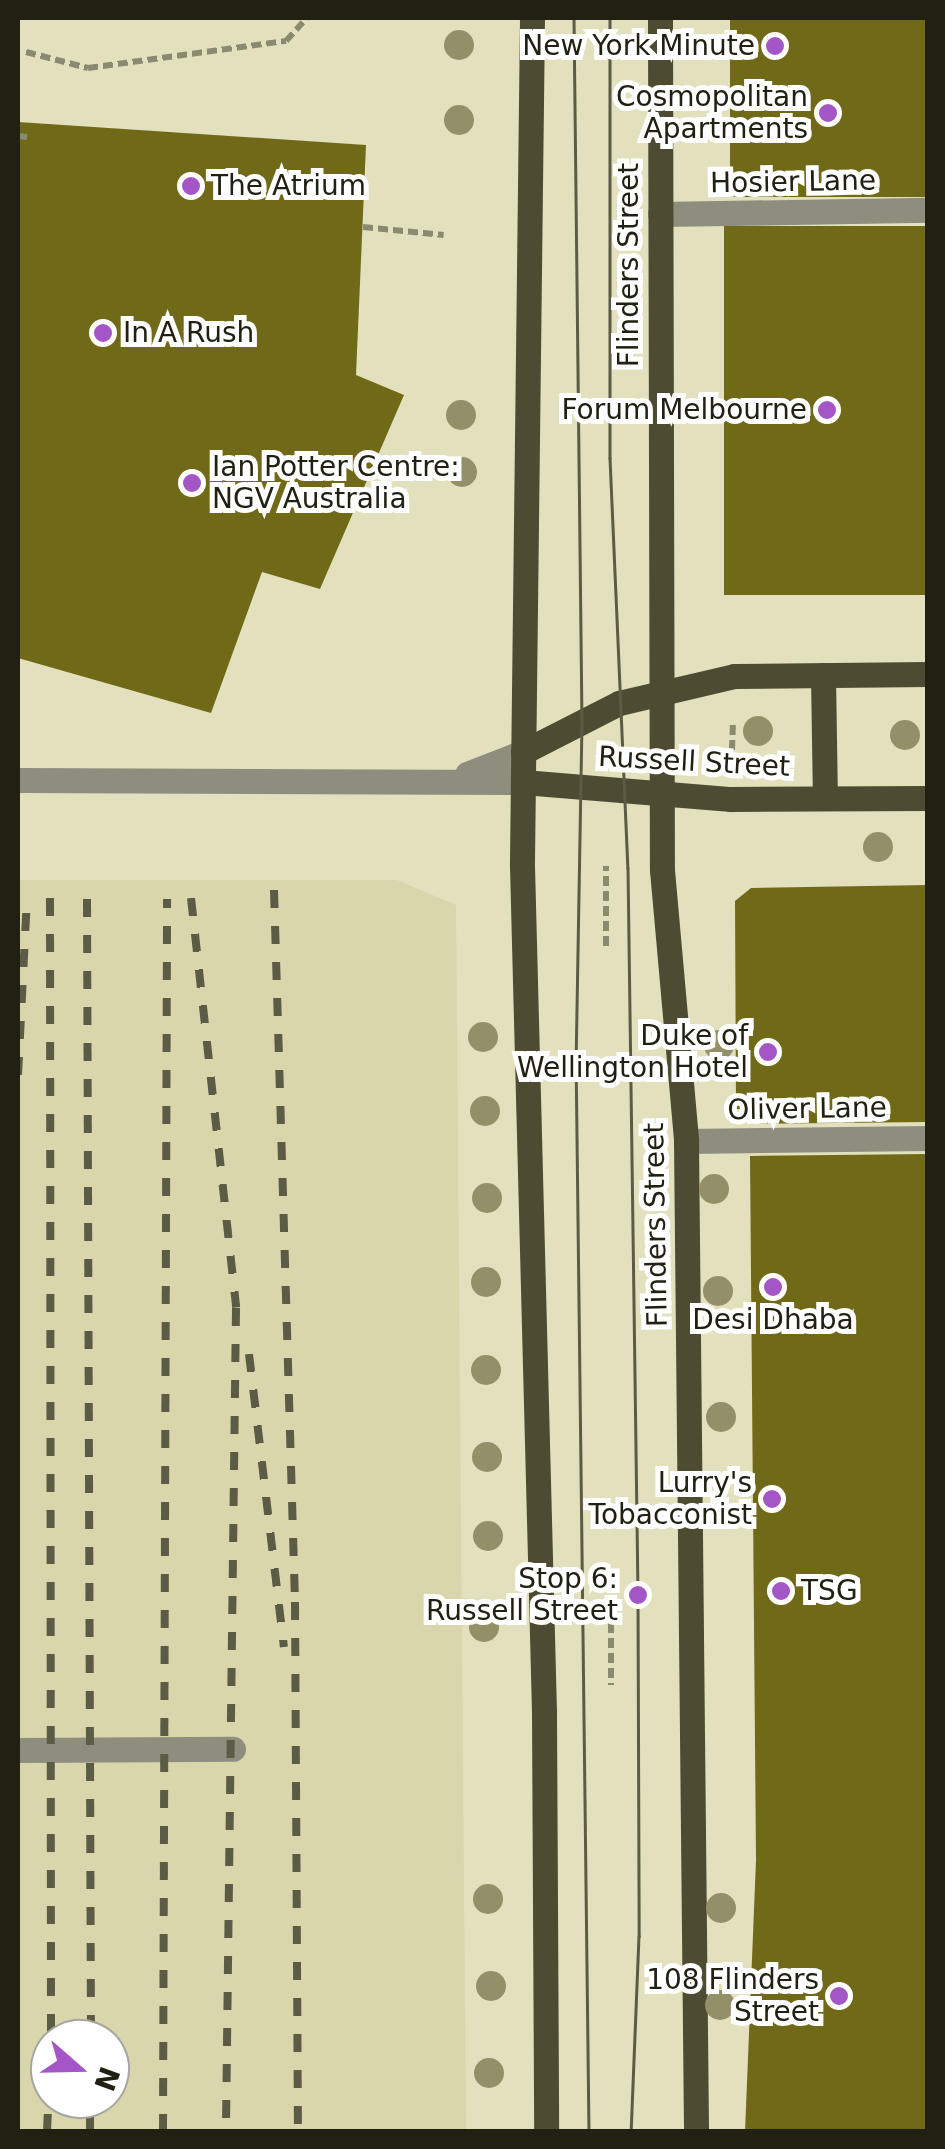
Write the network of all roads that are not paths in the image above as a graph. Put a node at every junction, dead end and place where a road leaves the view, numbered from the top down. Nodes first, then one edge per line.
1 (532, 18) edge
2 (660, 18) edge
3 (928, 210) edge
4 (660, 214) junction
5 (823, 674) junction
6 (928, 674) edge
7 (661, 692) junction
8 (523, 752) junction
9 (458, 777) junction
10 (18, 780) edge
11 (524, 782) junction
12 (664, 794) junction
13 (825, 798) junction
14 (928, 798) edge
15 (928, 1138) edge
16 (686, 1141) junction
17 (233, 1749) dead end
18 (18, 1750) edge
19 (546, 2132) edge
20 (696, 2132) edge

1 - 8 main road
2 - 4 main road, Flinders Street
3 - 4 street, Hosier Lane
4 - 7 main road, Flinders Street
5 - 6 main road, Russell Street
5 - 7 main road, Russell Street
5 - 13 main road
7 - 8 main road, Russell Street
7 - 12 main road, Flinders Street
8 - 9 street, Russell Street
8 - 11 main road
9 - 10 street, Russell Street
9 - 11 street, Russell Street
11 - 12 main road, Russell Street
11 - 19 main road
12 - 13 main road, Russell Street
12 - 16 main road, Flinders Street
13 - 14 main road, Russell Street
15 - 16 street, Oliver Lane
16 - 20 main road, Flinders Street
17 - 18 street

